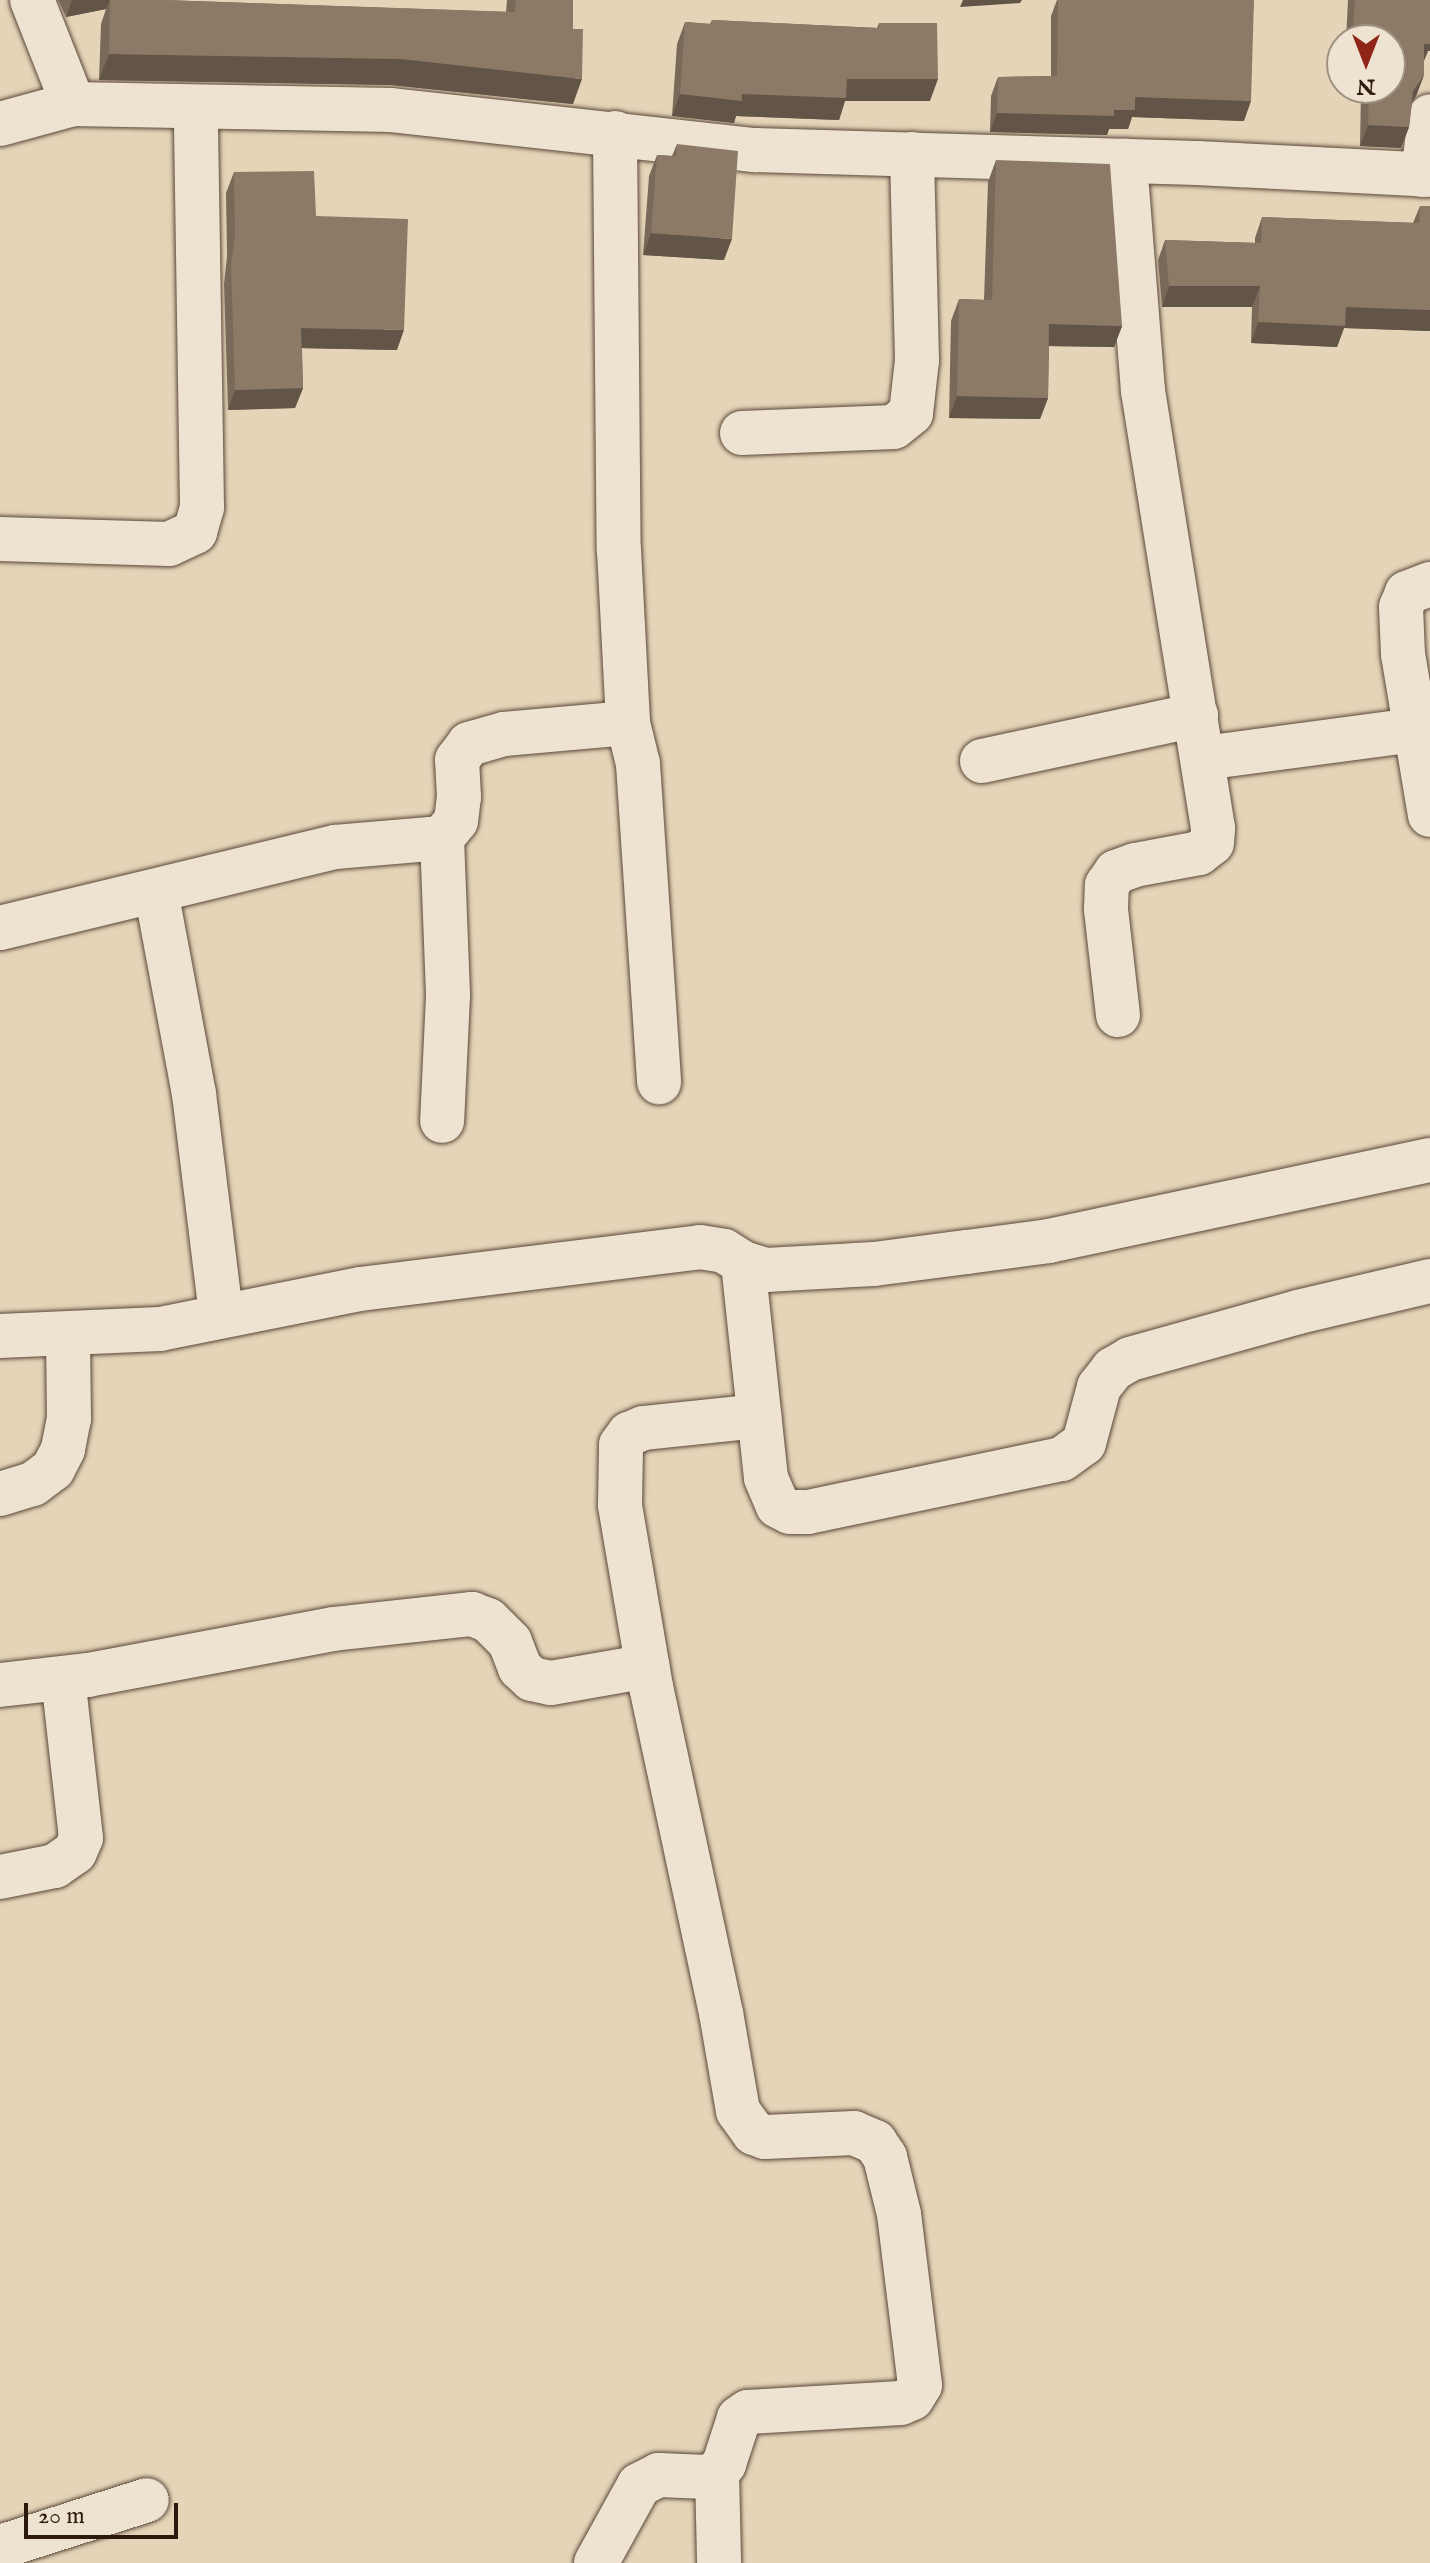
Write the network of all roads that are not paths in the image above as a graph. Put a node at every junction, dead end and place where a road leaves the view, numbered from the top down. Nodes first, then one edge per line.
1 (32, 0) edge
2 (73, 104) junction
3 (196, 107) junction
4 (1430, 116) edge
5 (0, 124) edge
6 (615, 133) junction
7 (912, 154) junction
8 (1125, 161) junction
9 (1427, 175) edge
10 (742, 433) dead end
11 (0, 539) edge
12 (1430, 584) edge
13 (1196, 715) junction
14 (628, 723) junction
15 (1415, 730) junction
16 (1204, 758) junction
17 (982, 761) dead end
18 (1430, 815) edge
19 (442, 838) junction
20 (156, 891) junction
21 (0, 928) edge
22 (1118, 1015) dead end
23 (659, 1082) dead end
24 (442, 1121) dead end
25 (1430, 1160) edge
26 (743, 1263) junction
27 (1430, 1281) edge
28 (221, 1315) junction
29 (68, 1335) junction
30 (0, 1336) edge
31 (759, 1416) junction
32 (0, 1494) edge
33 (648, 1666) junction
34 (63, 1678) junction
35 (0, 1685) edge
36 (0, 1877) edge
37 (717, 2472) junction
38 (147, 2500) dead end
39 (0, 2547) edge
40 (596, 2563) edge
41 (719, 2563) edge

1 - 2 street
2 - 3 street
2 - 5 street
3 - 6 street
3 - 11 street
4 - 9 street
6 - 7 street
6 - 14 street
7 - 8 street
7 - 10 street
8 - 9 street
8 - 13 street
12 - 15 street
13 - 16 street
13 - 17 street
14 - 19 street
14 - 23 street
15 - 16 street
15 - 18 street
16 - 22 street
19 - 20 street
19 - 24 street
20 - 21 street
20 - 28 street
25 - 26 street
26 - 28 street
26 - 31 street
27 - 31 street
28 - 29 street
29 - 30 street
29 - 32 street
31 - 33 street
33 - 34 street
33 - 37 street
34 - 35 street
34 - 36 street
37 - 40 street
37 - 41 street
38 - 39 street

